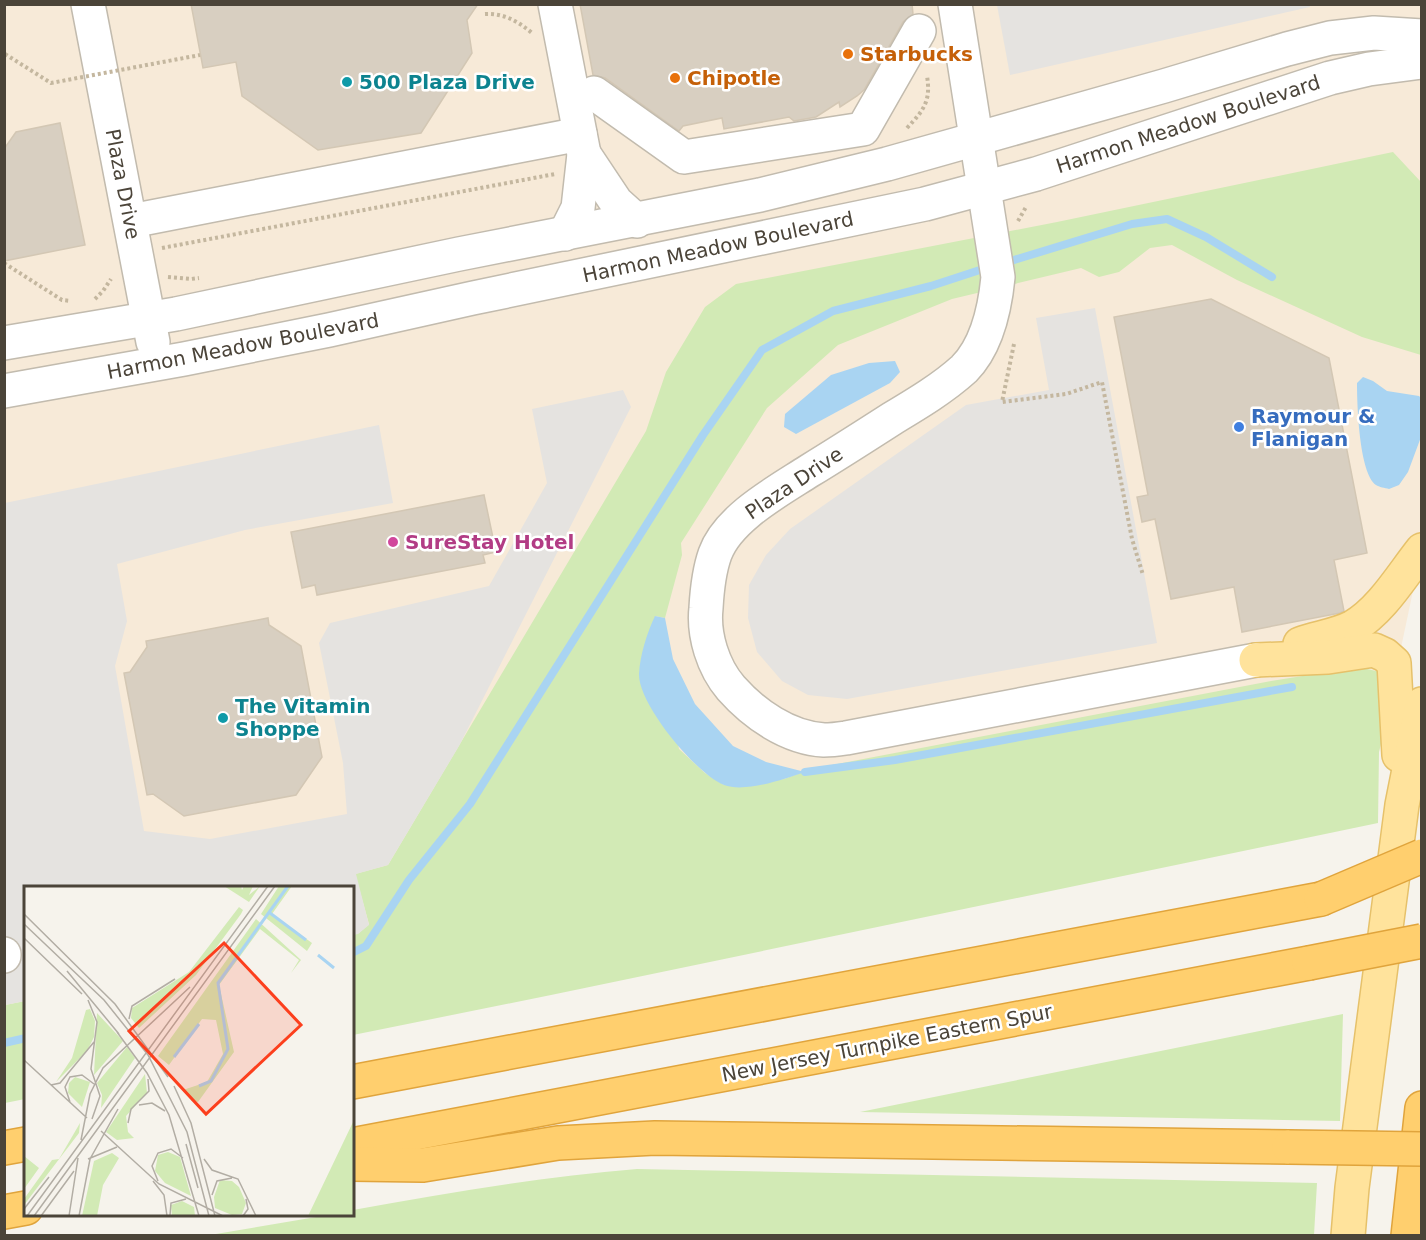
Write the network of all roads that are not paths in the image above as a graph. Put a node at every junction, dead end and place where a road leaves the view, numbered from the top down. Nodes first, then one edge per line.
1 (88, 4) edge
2 (555, 4) edge
3 (955, 4) edge
4 (919, 31) dead end
5 (1422, 36) edge
6 (1422, 62) edge
7 (594, 93) dead end
8 (976, 138) junction
9 (575, 154) junction
10 (985, 189) junction
11 (131, 221) junction
12 (637, 221) junction
13 (565, 234) junction
14 (149, 320) junction
15 (4, 343) edge
16 (158, 364) junction
17 (4, 391) edge
18 (1422, 550) edge
19 (1256, 660) junction
20 (1422, 704) edge
21 (1402, 805) junction
22 (1422, 856) edge
23 (1422, 880) edge
24 (1321, 899) junction
25 (1422, 941) edge
26 (354, 1082) edge
27 (1422, 1108) edge
28 (24, 1144) edge
29 (354, 1145) edge
30 (4, 1148) edge
31 (1422, 1149) edge
32 (354, 1164) edge
33 (24, 1208) edge
34 (4, 1212) edge
35 (1348, 1236) edge
36 (1408, 1236) edge

1 - 11 street, Plaza Drive
2 - 9 street
3 - 8 street, Plaza Drive
4 - 7 street
5 - 8 street, Harmon Meadow Boulevard
6 - 10 street, Harmon Meadow Boulevard
8 - 10 street, Plaza Drive
8 - 12 street, Harmon Meadow Boulevard
9 - 11 street
9 - 12 street
9 - 13 street
10 - 16 street, Harmon Meadow Boulevard
10 - 19 street, Plaza Drive
11 - 14 street, Plaza Drive
12 - 13 street, Harmon Meadow Boulevard
13 - 14 street, Harmon Meadow Boulevard
14 - 15 street, Harmon Meadow Boulevard
14 - 16 street, Plaza Drive
16 - 17 street, Harmon Meadow Boulevard
18 - 19 main road
19 - 21 main road
20 - 21 main road
21 - 35 main road
22 - 24 highway, bridge
23 - 24 highway, bridge
24 - 26 highway
25 - 29 highway, New Jersey Turnpike Eastern Spur, bridge
27 - 36 highway
28 - 30 highway
31 - 32 highway, bridge
33 - 34 highway

